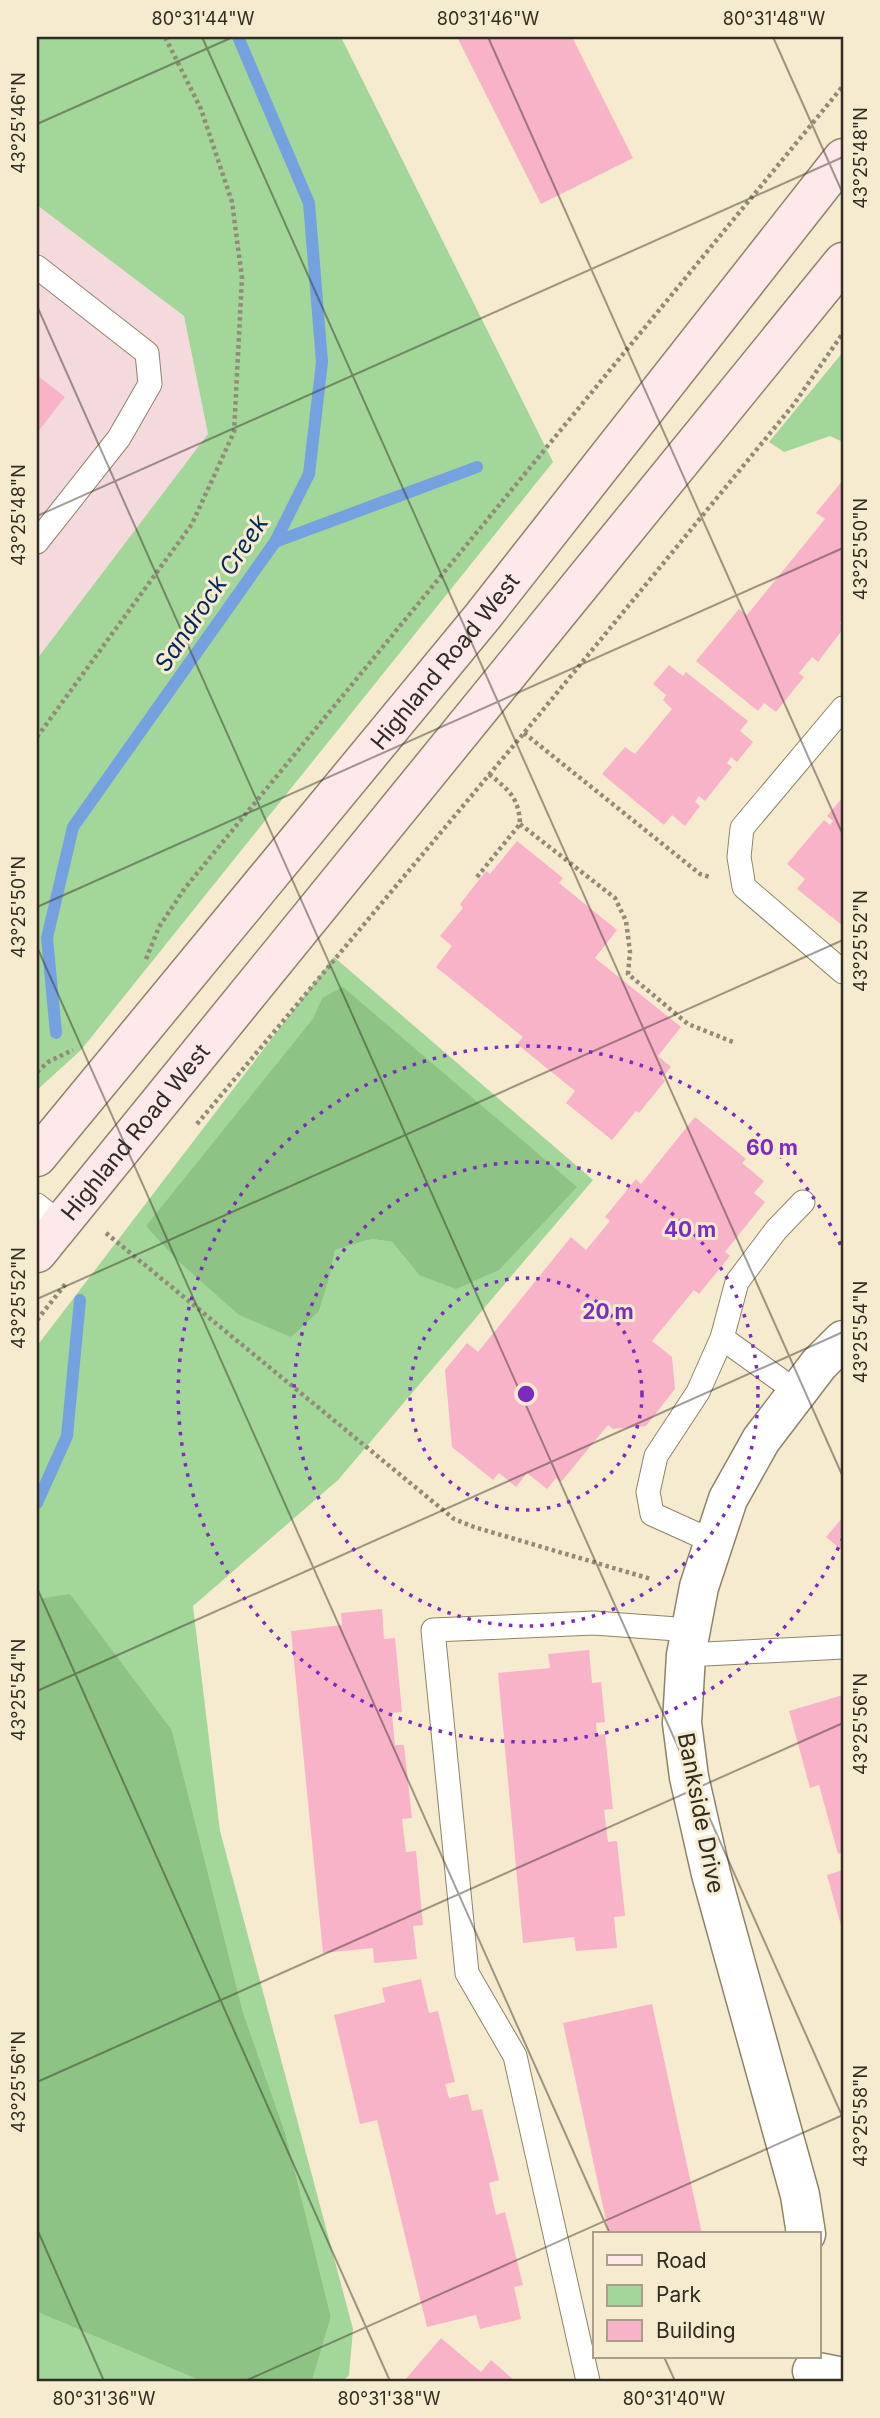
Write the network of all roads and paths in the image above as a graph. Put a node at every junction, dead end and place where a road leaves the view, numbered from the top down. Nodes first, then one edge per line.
1 (165, 37) edge
2 (843, 86) edge
3 (843, 158) edge
4 (843, 262) edge
5 (37, 267) edge
6 (843, 333) edge
7 (37, 542) edge
8 (843, 708) edge
9 (524, 733) junction
10 (37, 737) edge
11 (489, 774) junction
12 (520, 824) junction
13 (478, 877) dead end
14 (744, 887) junction
15 (146, 960) dead end
16 (843, 972) edge
17 (733, 1042) dead end
18 (77, 1048) dead end
19 (37, 1072) edge
20 (195, 1126) dead end
21 (37, 1157) edge
22 (803, 1202) dead end
23 (49, 1215) edge
24 (114, 1224) dead end
25 (106, 1233) junction
26 (98, 1244) dead end
27 (37, 1253) edge
28 (72, 1276) dead end
29 (37, 1320) edge
30 (722, 1338) junction
31 (843, 1340) edge
32 (797, 1392) junction
33 (714, 1542) junction
34 (651, 1579) dead end
35 (688, 1642) junction
36 (843, 1647) edge
37 (806, 2232) edge
38 (588, 2381) edge

1 - 10 path
2 - 15 path
3 - 21 main road, Highland Road West
4 - 23 main road, Highland Road West
5 - 7 lane
6 - 9 path
8 - 14 lane
9 - 11 path
9 - 14 path
11 - 12 path
11 - 20 path
12 - 13 path
12 - 17 path
14 - 16 lane
18 - 19 path
22 - 30 lane
23 - 27 main road, Highland Road West
24 - 25 path
25 - 26 path
25 - 34 path
28 - 29 path
30 - 32 lane
30 - 33 lane
31 - 32 street, Bankside Drive
32 - 33 street, Bankside Drive
33 - 35 street, Bankside Drive
35 - 36 lane
35 - 37 street, Bankside Drive
35 - 38 lane

